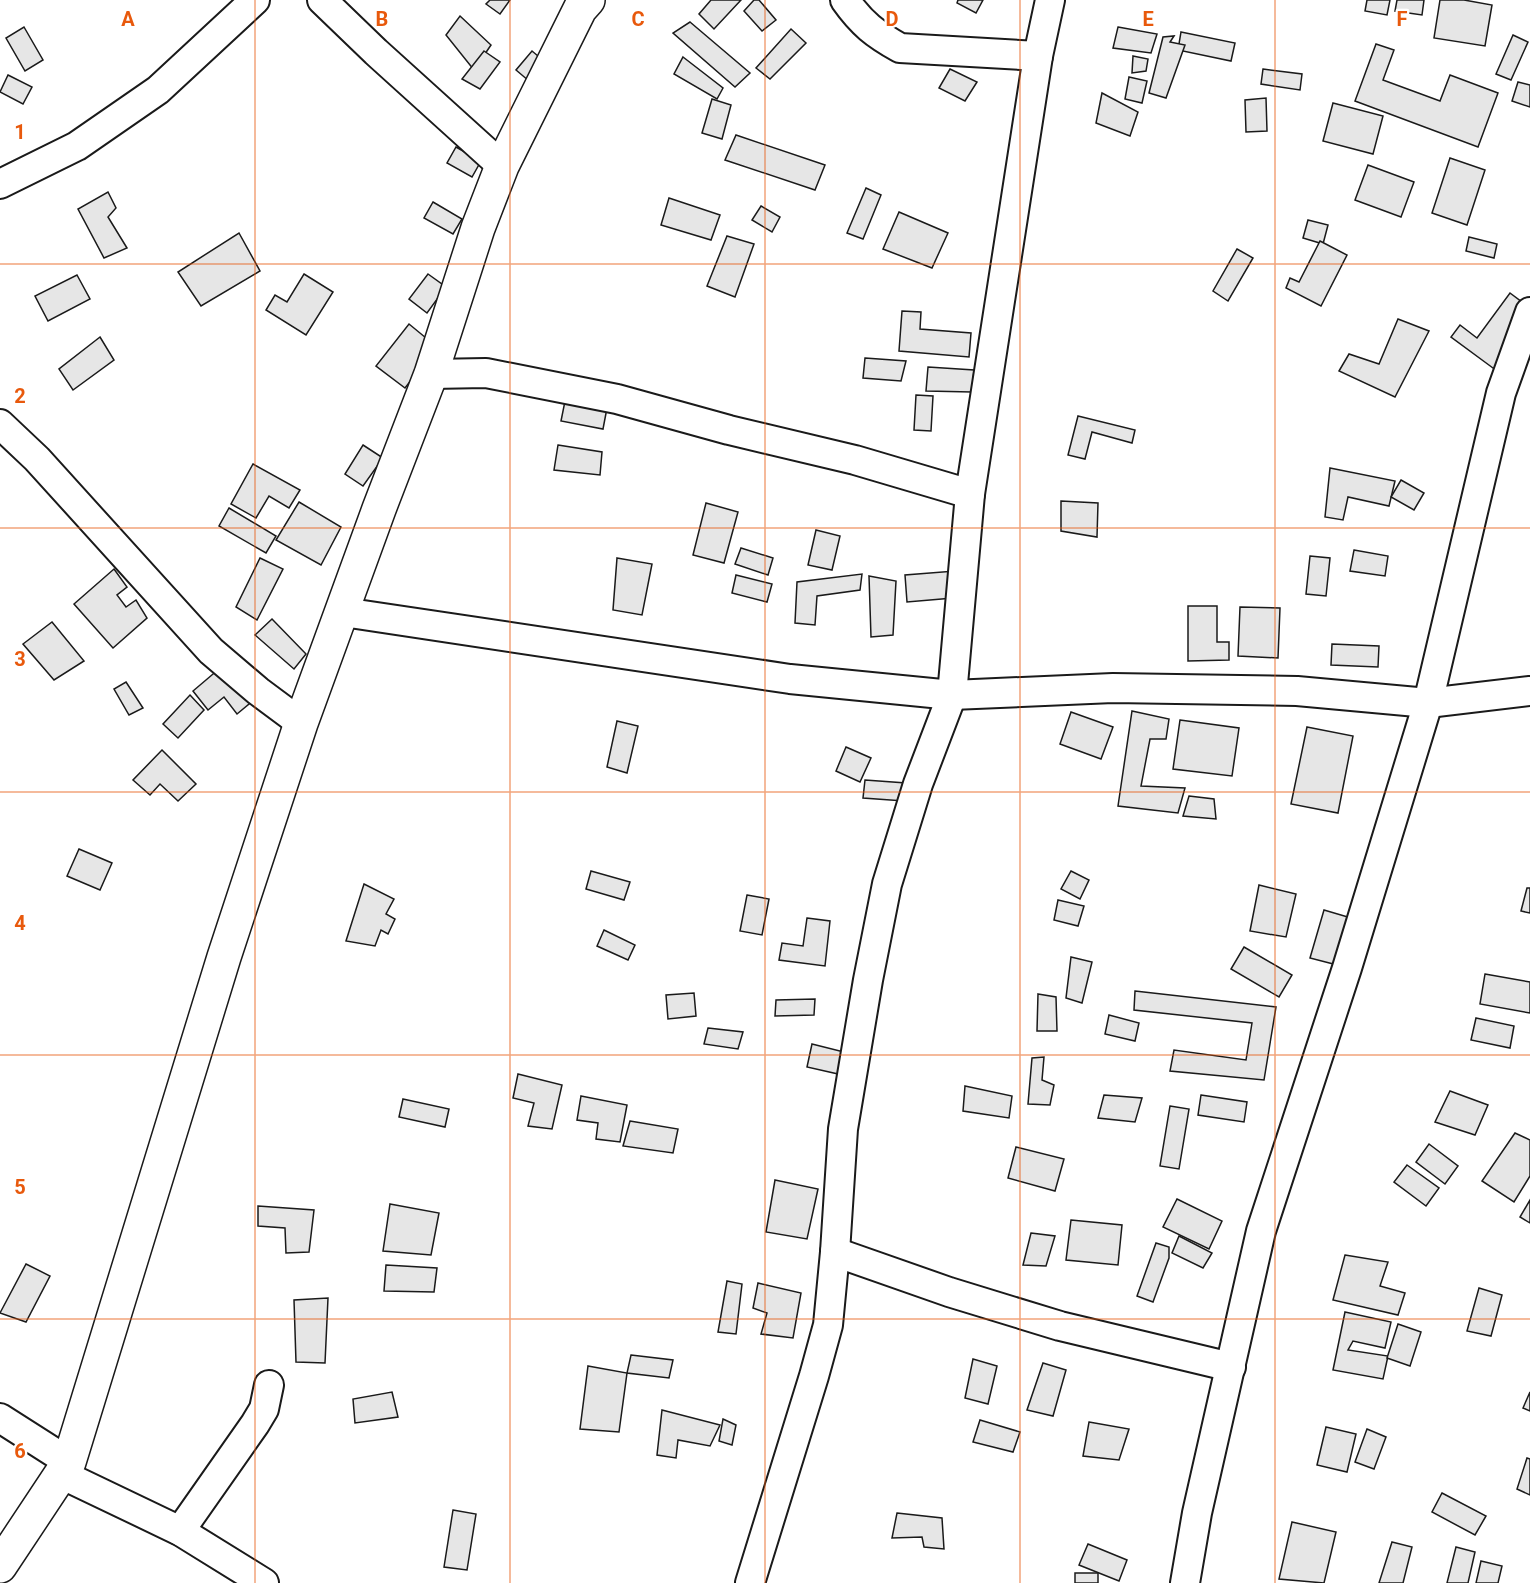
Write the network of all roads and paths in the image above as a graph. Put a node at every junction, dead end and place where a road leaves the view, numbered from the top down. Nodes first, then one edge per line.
1 (255, 0) edge
2 (322, 0) edge
3 (588, 0) edge
4 (845, 0) edge
5 (1050, 0) edge
6 (1038, 56) junction
7 (502, 166) junction
8 (0, 184) edge
9 (1530, 312) edge
10 (431, 374) junction
11 (0, 424) edge
12 (970, 494) junction
13 (343, 612) junction
14 (1530, 691) edge
15 (952, 696) junction
16 (1428, 703) junction
17 (301, 723) junction
18 (835, 1252) junction
19 (1231, 1367) junction
20 (269, 1385) dead end
21 (0, 1418) edge
22 (65, 1468) junction
23 (180, 1531) junction
24 (0, 1566) edge
25 (264, 1583) edge
26 (750, 1583) edge
27 (1185, 1583) edge

1 - 8 street
2 - 7 street
3 - 7 street
4 - 6 street
5 - 6 street
6 - 12 street
7 - 10 street
9 - 16 street
10 - 12 street
10 - 13 street
11 - 17 street
12 - 15 street
13 - 15 street
13 - 17 street
14 - 16 street
15 - 16 street
15 - 18 street
16 - 19 street
17 - 22 street
18 - 19 street
18 - 26 street
19 - 27 street
20 - 23 street
21 - 22 street
22 - 23 street
22 - 24 street
23 - 25 street

